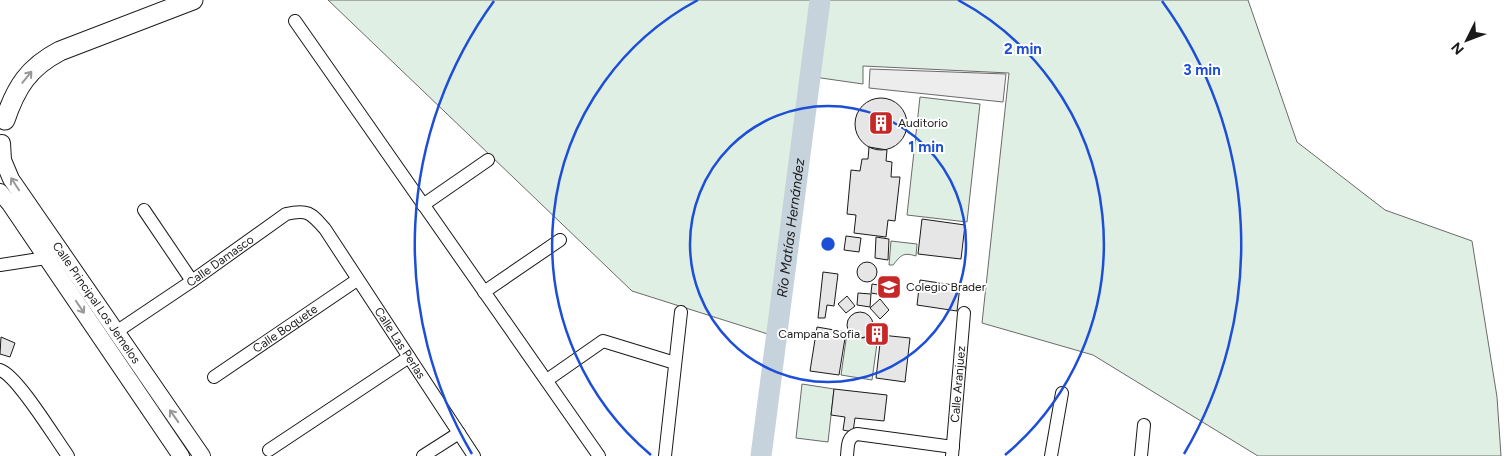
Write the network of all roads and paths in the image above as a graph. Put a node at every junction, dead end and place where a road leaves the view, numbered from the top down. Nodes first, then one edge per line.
1 (193, 0) edge
2 (295, 21) dead end
3 (2, 113) edge
4 (1, 145) edge
5 (488, 160) dead end
6 (0, 192) edge
7 (423, 205) junction
8 (144, 210) dead end
9 (40, 221) junction
10 (325, 229) joint
11 (560, 240) dead end
12 (46, 258) junction
13 (0, 265) edge
14 (358, 280) junction
15 (192, 281) junction
16 (73, 283) junction
17 (484, 292) junction
18 (681, 312) dead end
19 (964, 312) dead end
20 (93, 327) junction
21 (116, 332) junction
22 (113, 356) junction
23 (409, 357) junction
24 (675, 363) junction
25 (0, 370) edge
26 (214, 376) dead end
27 (547, 380) junction
28 (1062, 393) dead end
29 (1144, 425) dead end
30 (459, 433) junction
31 (269, 450) dead end
32 (847, 452) edge
33 (953, 452) edge
34 (68, 456) edge
35 (181, 456) edge
36 (202, 456) edge
37 (424, 456) edge
38 (474, 456) edge
39 (599, 456) edge
40 (665, 456) edge
41 (1051, 456) edge
42 (1140, 456) edge

3 -> 1 highway
2 - 7 street
3 - 4 main road, Calle Principal Los Jemelos
9 -> 4 main road, Calle Principal Los Jemelos
5 - 7 street
6 - 12 main road, Calle Principal Los Jemelos
7 - 17 street
8 - 15 street
9 - 12 street
9 - 16 main road, Calle Principal Los Jemelos
10 - 14 street, Calle Las Perlas
10 - 15 street, Calle Damasco
11 - 17 street
12 - 13 street
12 - 16 main road, Calle Principal Los Jemelos
14 - 23 street, Calle Las Perlas
14 - 26 street, Calle Boquete
15 - 21 street, Calle Damasco
16 -> 20 main road, Calle Principal Los Jemelos
16 - 21 main road, Calle Principal Los Jemelos
17 - 27 street
18 - 24 street
19 - 33 street, Calle Aranjuez
20 - 21 main road
20 - 22 main road, Calle Principal Los Jemelos
21 - 22 main road
36 -> 21 main road, Calle Principal Los Jemelos
22 - 35 main road, Calle Principal Los Jemelos
23 - 30 street, Calle Las Perlas
23 - 31 street
24 - 27 street
24 - 40 street
25 - 34 street
27 - 39 street
28 - 41 street
29 - 42 street
30 - 37 street
30 - 38 street, Calle Las Perlas
32 - 33 street

